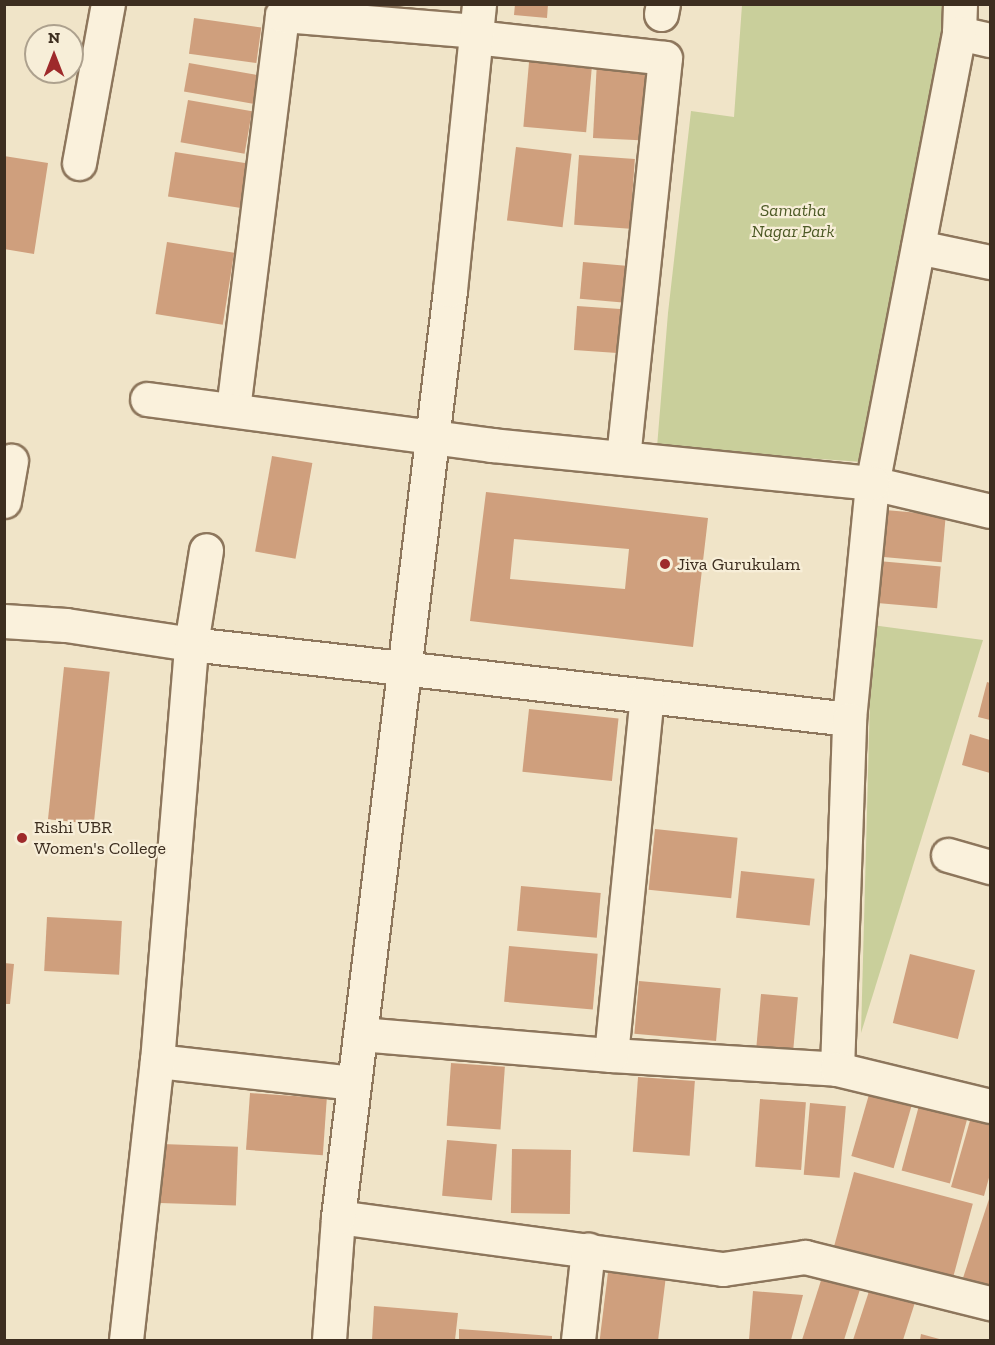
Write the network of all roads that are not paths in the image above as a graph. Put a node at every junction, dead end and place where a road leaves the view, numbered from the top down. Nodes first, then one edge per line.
1 (108, 4) edge
2 (960, 19) edge
3 (477, 24) edge
4 (990, 40) edge
5 (79, 163) dead end
6 (918, 247) junction
7 (990, 262) edge
8 (147, 399) dead end
9 (233, 409) junction
10 (432, 438) junction
11 (623, 458) junction
12 (11, 461) dead end
13 (873, 483) junction
14 (4, 501) edge
15 (990, 510) edge
16 (206, 550) dead end
17 (4, 621) edge
18 (191, 644) junction
19 (404, 668) junction
20 (647, 696) junction
21 (849, 719) junction
22 (948, 855) dead end
23 (990, 867) edge
24 (360, 1034) junction
25 (611, 1055) junction
26 (157, 1061) junction
27 (837, 1068) junction
28 (354, 1083) junction
29 (990, 1106) edge
30 (338, 1217) junction
31 (588, 1250) junction
32 (990, 1303) edge
33 (126, 1341) edge
34 (329, 1341) edge
35 (579, 1341) edge

1 - 5 street
2 - 4 street
2 - 6 street
3 - 9 street
3 - 10 street
3 - 11 street
6 - 7 street
6 - 13 street
8 - 9 street
9 - 10 street
10 - 11 street
10 - 19 street
11 - 13 street
12 - 14 street
13 - 15 street
13 - 21 street
16 - 18 street
17 - 18 street
18 - 19 street
18 - 26 street
19 - 20 street
19 - 24 street
20 - 21 street
20 - 25 street
21 - 27 street
22 - 23 street
24 - 25 street
24 - 28 street
25 - 27 street
26 - 28 street
26 - 33 street
27 - 29 street
28 - 30 street
30 - 31 street
30 - 34 street
31 - 32 street
31 - 35 street

